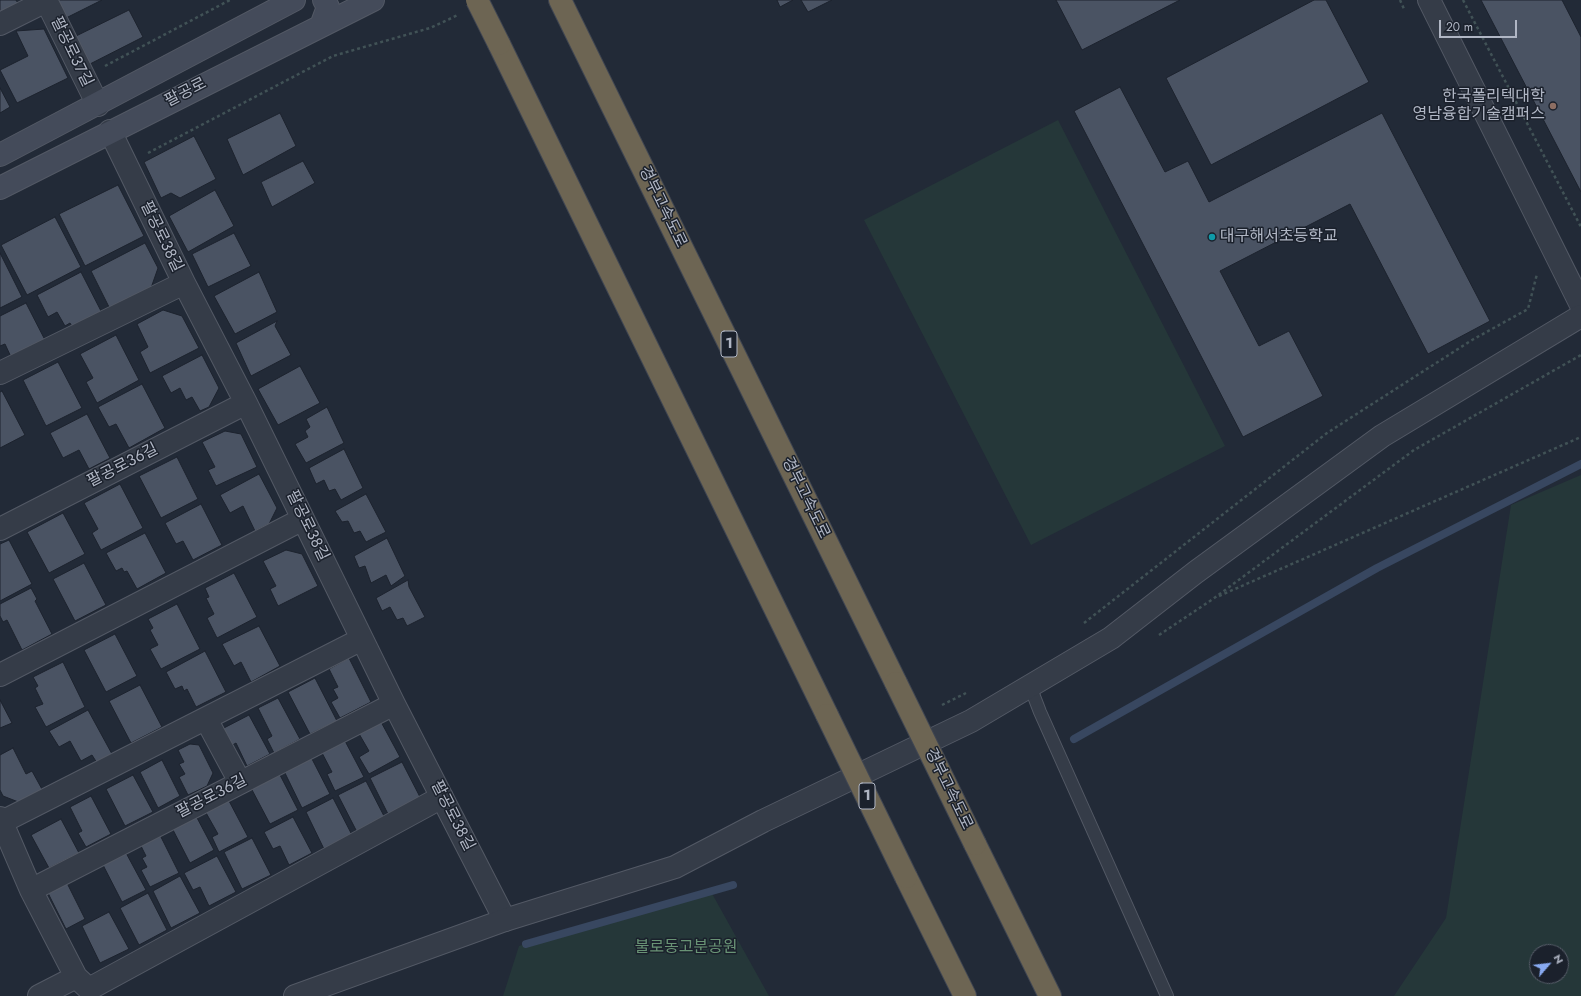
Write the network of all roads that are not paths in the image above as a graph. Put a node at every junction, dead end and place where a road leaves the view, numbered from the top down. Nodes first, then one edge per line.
1 (46, 0) edge
2 (294, 0) edge
3 (324, 0) edge
4 (374, 0) edge
5 (1429, 0) edge
6 (561, 2) edge
7 (469, 6) edge
8 (0, 24) edge
9 (321, 26) junction
10 (98, 105) junction
11 (110, 131) junction
12 (0, 155) edge
13 (0, 188) edge
14 (184, 284) junction
15 (1581, 305) edge
16 (1581, 316) edge
17 (0, 373) edge
18 (246, 403) junction
19 (303, 519) junction
20 (0, 529) edge
21 (362, 639) junction
22 (0, 675) edge
23 (1030, 686) junction
24 (394, 704) junction
25 (206, 719) junction
26 (240, 782) junction
27 (442, 798) junction
28 (1, 821) edge
29 (31, 890) junction
30 (505, 920) junction
31 (86, 987) edge
32 (39, 996) edge
33 (294, 996) edge
34 (965, 996) edge
35 (1050, 996) edge
36 (1167, 996) edge

1 - 8 street
1 - 10 street, 팔공로37길
2 - 10 main road, 팔공로
3 - 9 main road
4 - 9 main road, 팔공로
5 - 15 street
6 - 35 highway, 경부고속도로 / 1, bridge
7 - 34 highway, 1, bridge
9 - 11 main road, 팔공로
10 - 12 main road, 팔공로
11 - 13 main road, 팔공로
11 - 14 street, 팔공로38길
14 - 17 street
14 - 18 street, 팔공로38길
16 - 23 street
18 - 19 street, 팔공로38길
18 - 20 street, 팔공로36길
19 - 21 street, 팔공로38길
19 - 22 street
21 - 24 street, 팔공로38길
21 - 25 street
23 - 30 street
23 - 36 lane
24 - 26 street, 팔공로36길
24 - 27 street, 팔공로38길
25 - 26 street
25 - 28 street
26 - 29 street, 팔공로36길
27 - 30 street, 팔공로38길
27 - 31 street
28 - 29 street
29 - 31 street
30 - 33 street
31 - 32 street

